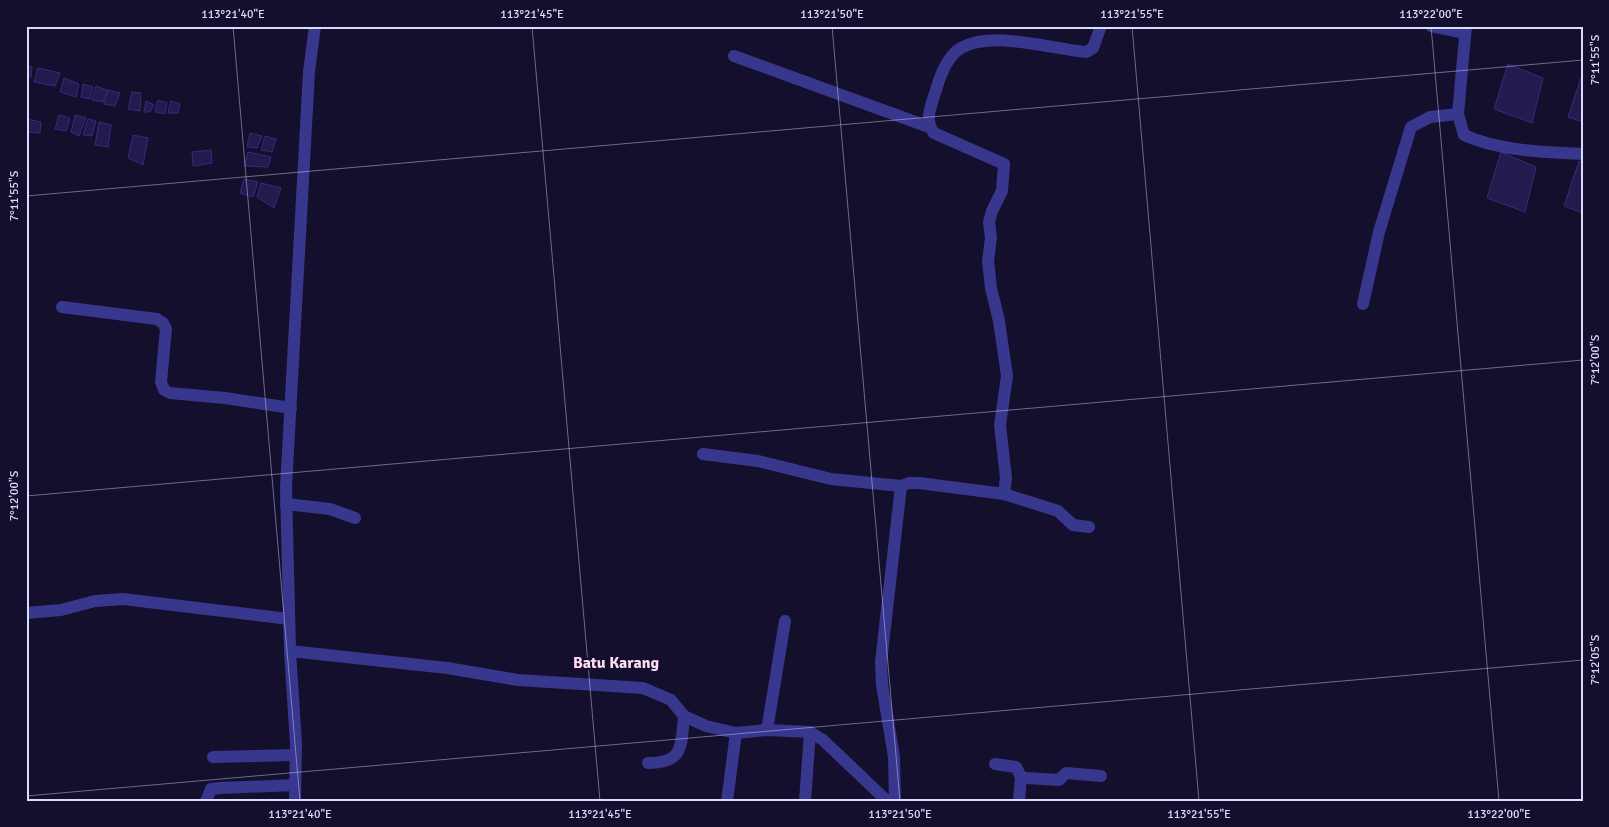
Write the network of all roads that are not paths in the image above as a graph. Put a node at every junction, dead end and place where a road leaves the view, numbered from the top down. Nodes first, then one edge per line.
1 (315, 26) edge
2 (1101, 26) edge
3 (1431, 26) edge
4 (1466, 30) edge
5 (734, 56) dead end
6 (1458, 114) junction
7 (929, 127) junction
8 (1583, 154) edge
9 (1363, 304) dead end
10 (62, 307) dead end
11 (291, 408) junction
12 (703, 454) dead end
13 (901, 486) junction
14 (1004, 494) junction
15 (286, 504) junction
16 (355, 518) dead end
17 (1089, 527) dead end
18 (26, 613) edge
19 (289, 619) junction
20 (785, 621) dead end
21 (290, 651) junction
22 (684, 716) junction
23 (767, 730) junction
24 (810, 732) junction
25 (736, 733) junction
26 (296, 755) junction
27 (213, 756) dead end
28 (648, 763) dead end
29 (996, 764) dead end
30 (1101, 776) dead end
31 (1021, 777) junction
32 (295, 785) junction
33 (206, 801) edge
34 (295, 801) edge
35 (727, 801) edge
36 (805, 801) edge
37 (887, 801) edge
38 (895, 801) edge
39 (1019, 801) edge

1 - 11 street
2 - 7 street
3 - 4 street
4 - 6 street
5 - 7 street
6 - 8 street
6 - 9 street
7 - 14 street
10 - 11 street
11 - 15 street
12 - 13 street
13 - 14 street
13 - 38 street
14 - 17 street
15 - 16 street
15 - 19 street
18 - 19 street
19 - 21 street
20 - 23 street
21 - 22 street
21 - 26 street
22 - 25 street
22 - 28 street
23 - 24 street
23 - 25 street
24 - 36 street
24 - 37 street
25 - 35 street
26 - 27 street
26 - 32 street
29 - 31 street
30 - 31 street
31 - 39 street
32 - 33 street
32 - 34 street

